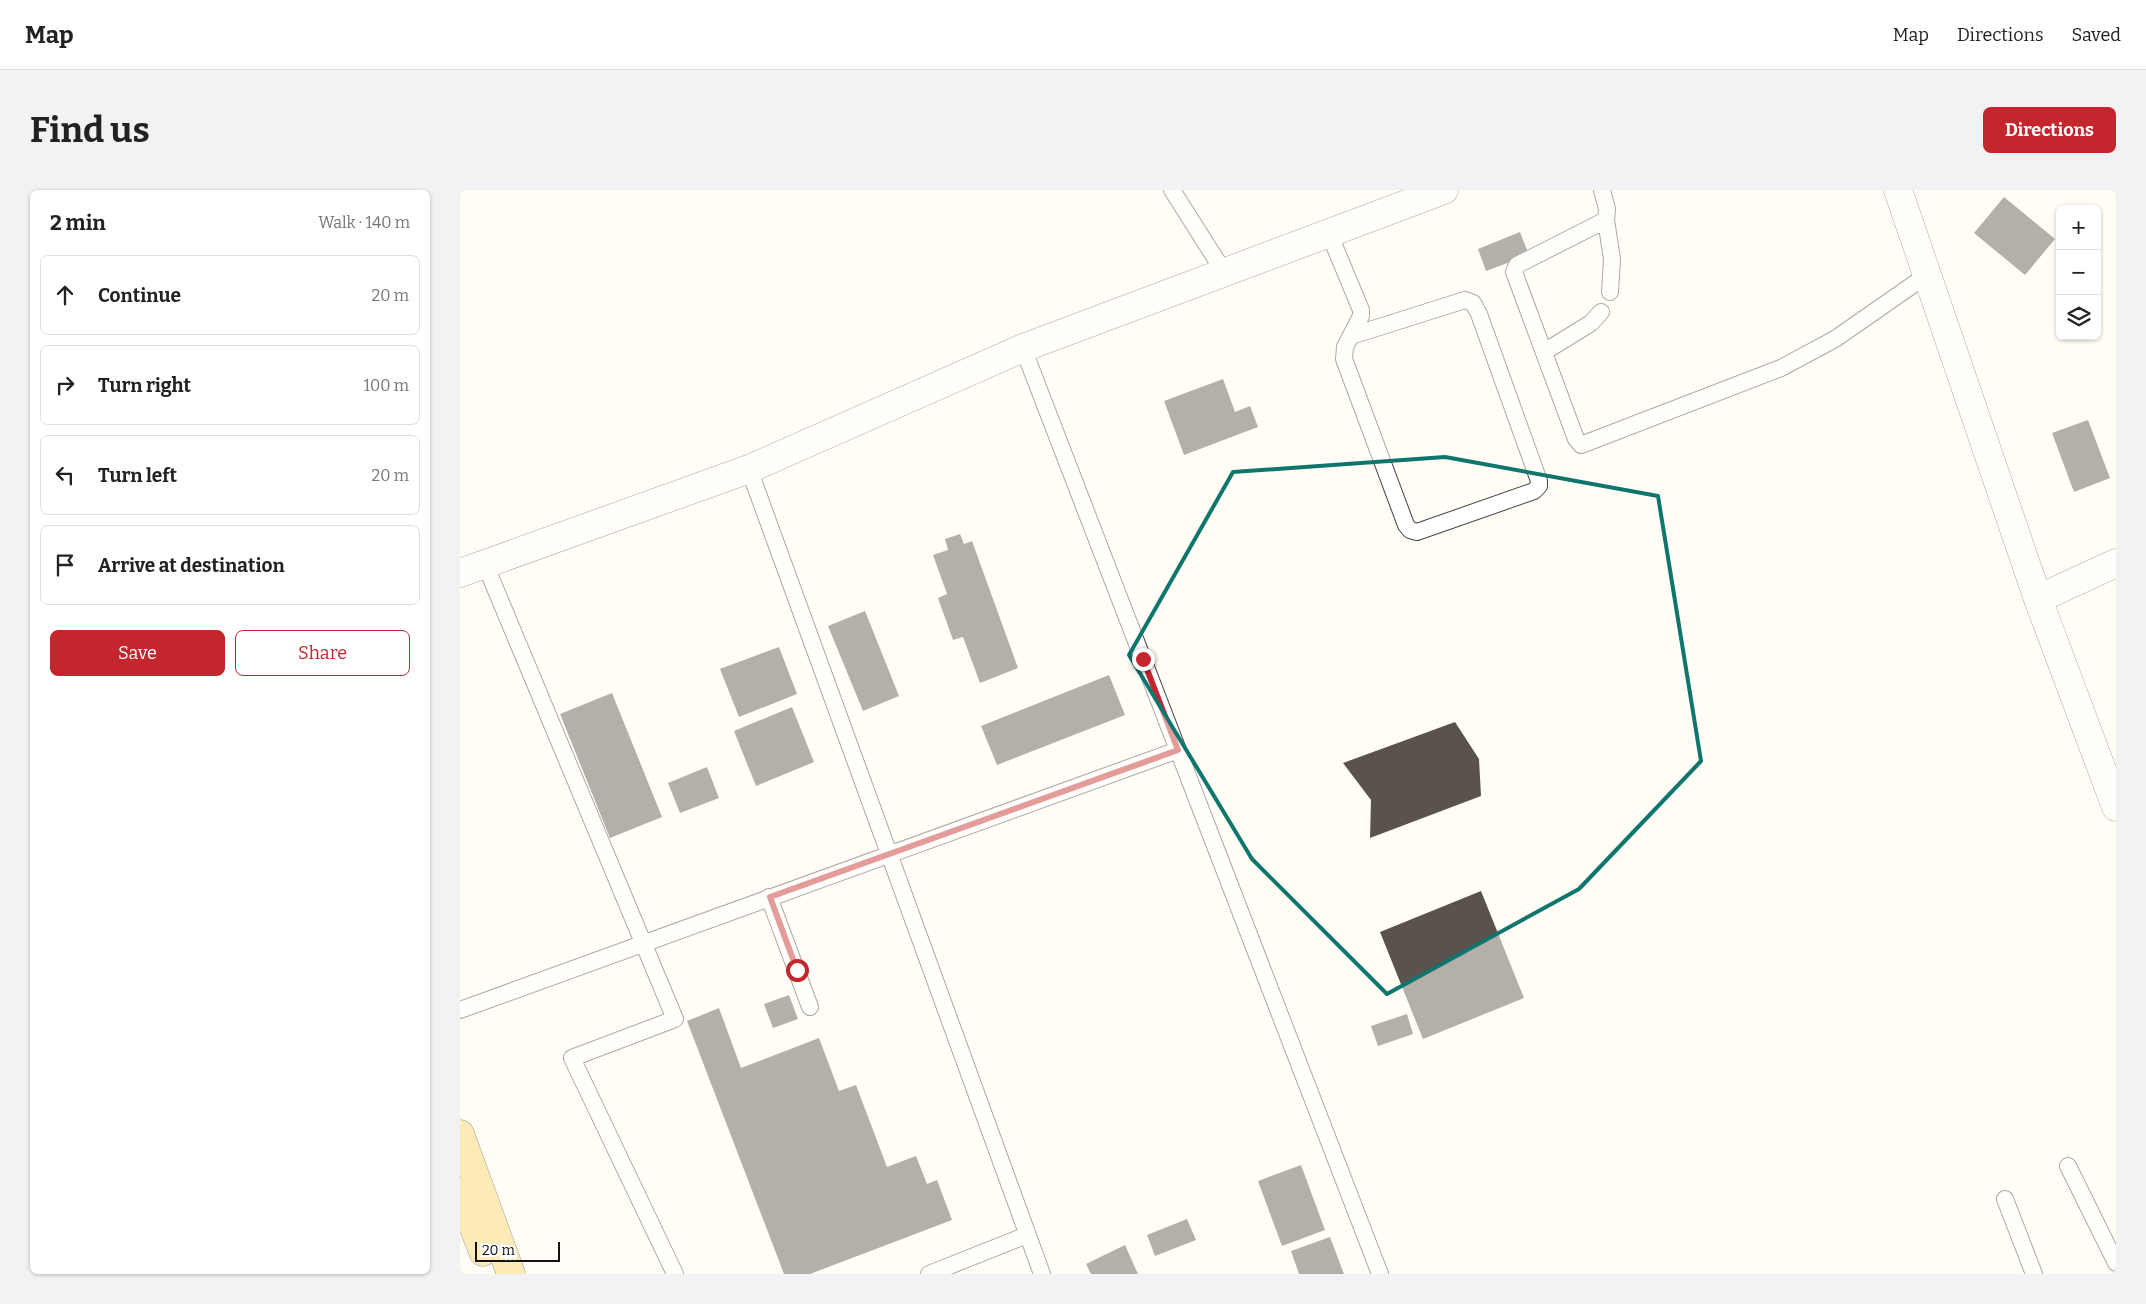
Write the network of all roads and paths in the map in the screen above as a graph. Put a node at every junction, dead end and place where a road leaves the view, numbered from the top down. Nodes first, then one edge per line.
1 (1172, 190) edge
2 (1444, 190) edge
3 (1602, 190) edge
4 (1898, 190) edge
5 (1606, 220) junction
6 (1329, 233) junction
7 (1224, 272) junction
8 (1927, 275) junction
9 (1610, 292) dead end
10 (1601, 312) dead end
11 (1351, 336) junction
12 (1023, 348) junction
13 (1544, 352) junction
14 (749, 469) junction
15 (2116, 563) edge
16 (485, 564) junction
17 (460, 573) edge
18 (2038, 599) junction
19 (1178, 750) junction
20 (2116, 807) edge
21 (890, 854) junction
22 (770, 897) junction
23 (643, 943) junction
24 (810, 1007) dead end
25 (460, 1010) edge
26 (460, 1134) edge
27 (2068, 1166) dead end
28 (460, 1190) edge
29 (2005, 1199) dead end
30 (1027, 1235) junction
31 (2116, 1263) edge
32 (492, 1274) edge
33 (512, 1274) edge
34 (675, 1274) edge
35 (929, 1274) edge
36 (1042, 1274) edge
37 (1380, 1274) edge
38 (2034, 1274) edge

1 - 7 lane
2 - 6 street
3 - 5 lane
4 - 8 street
5 - 9 lane
5 - 13 lane
6 - 7 street
6 - 11 lane
7 - 12 street
8 - 13 lane
8 - 18 street
10 - 13 lane
11 - 11 lane
12 - 14 street
12 - 19 lane
14 - 16 street
14 - 21 lane
15 - 18 street
16 - 17 street
16 - 23 lane
18 - 20 street
19 - 21 lane
19 - 37 lane
21 - 22 lane
21 - 30 lane
22 - 23 lane
22 - 24 lane
23 - 25 lane
23 - 34 lane
26 - 33 main road
27 - 31 lane
28 - 32 main road
29 - 38 lane
30 - 35 lane
30 - 36 lane

